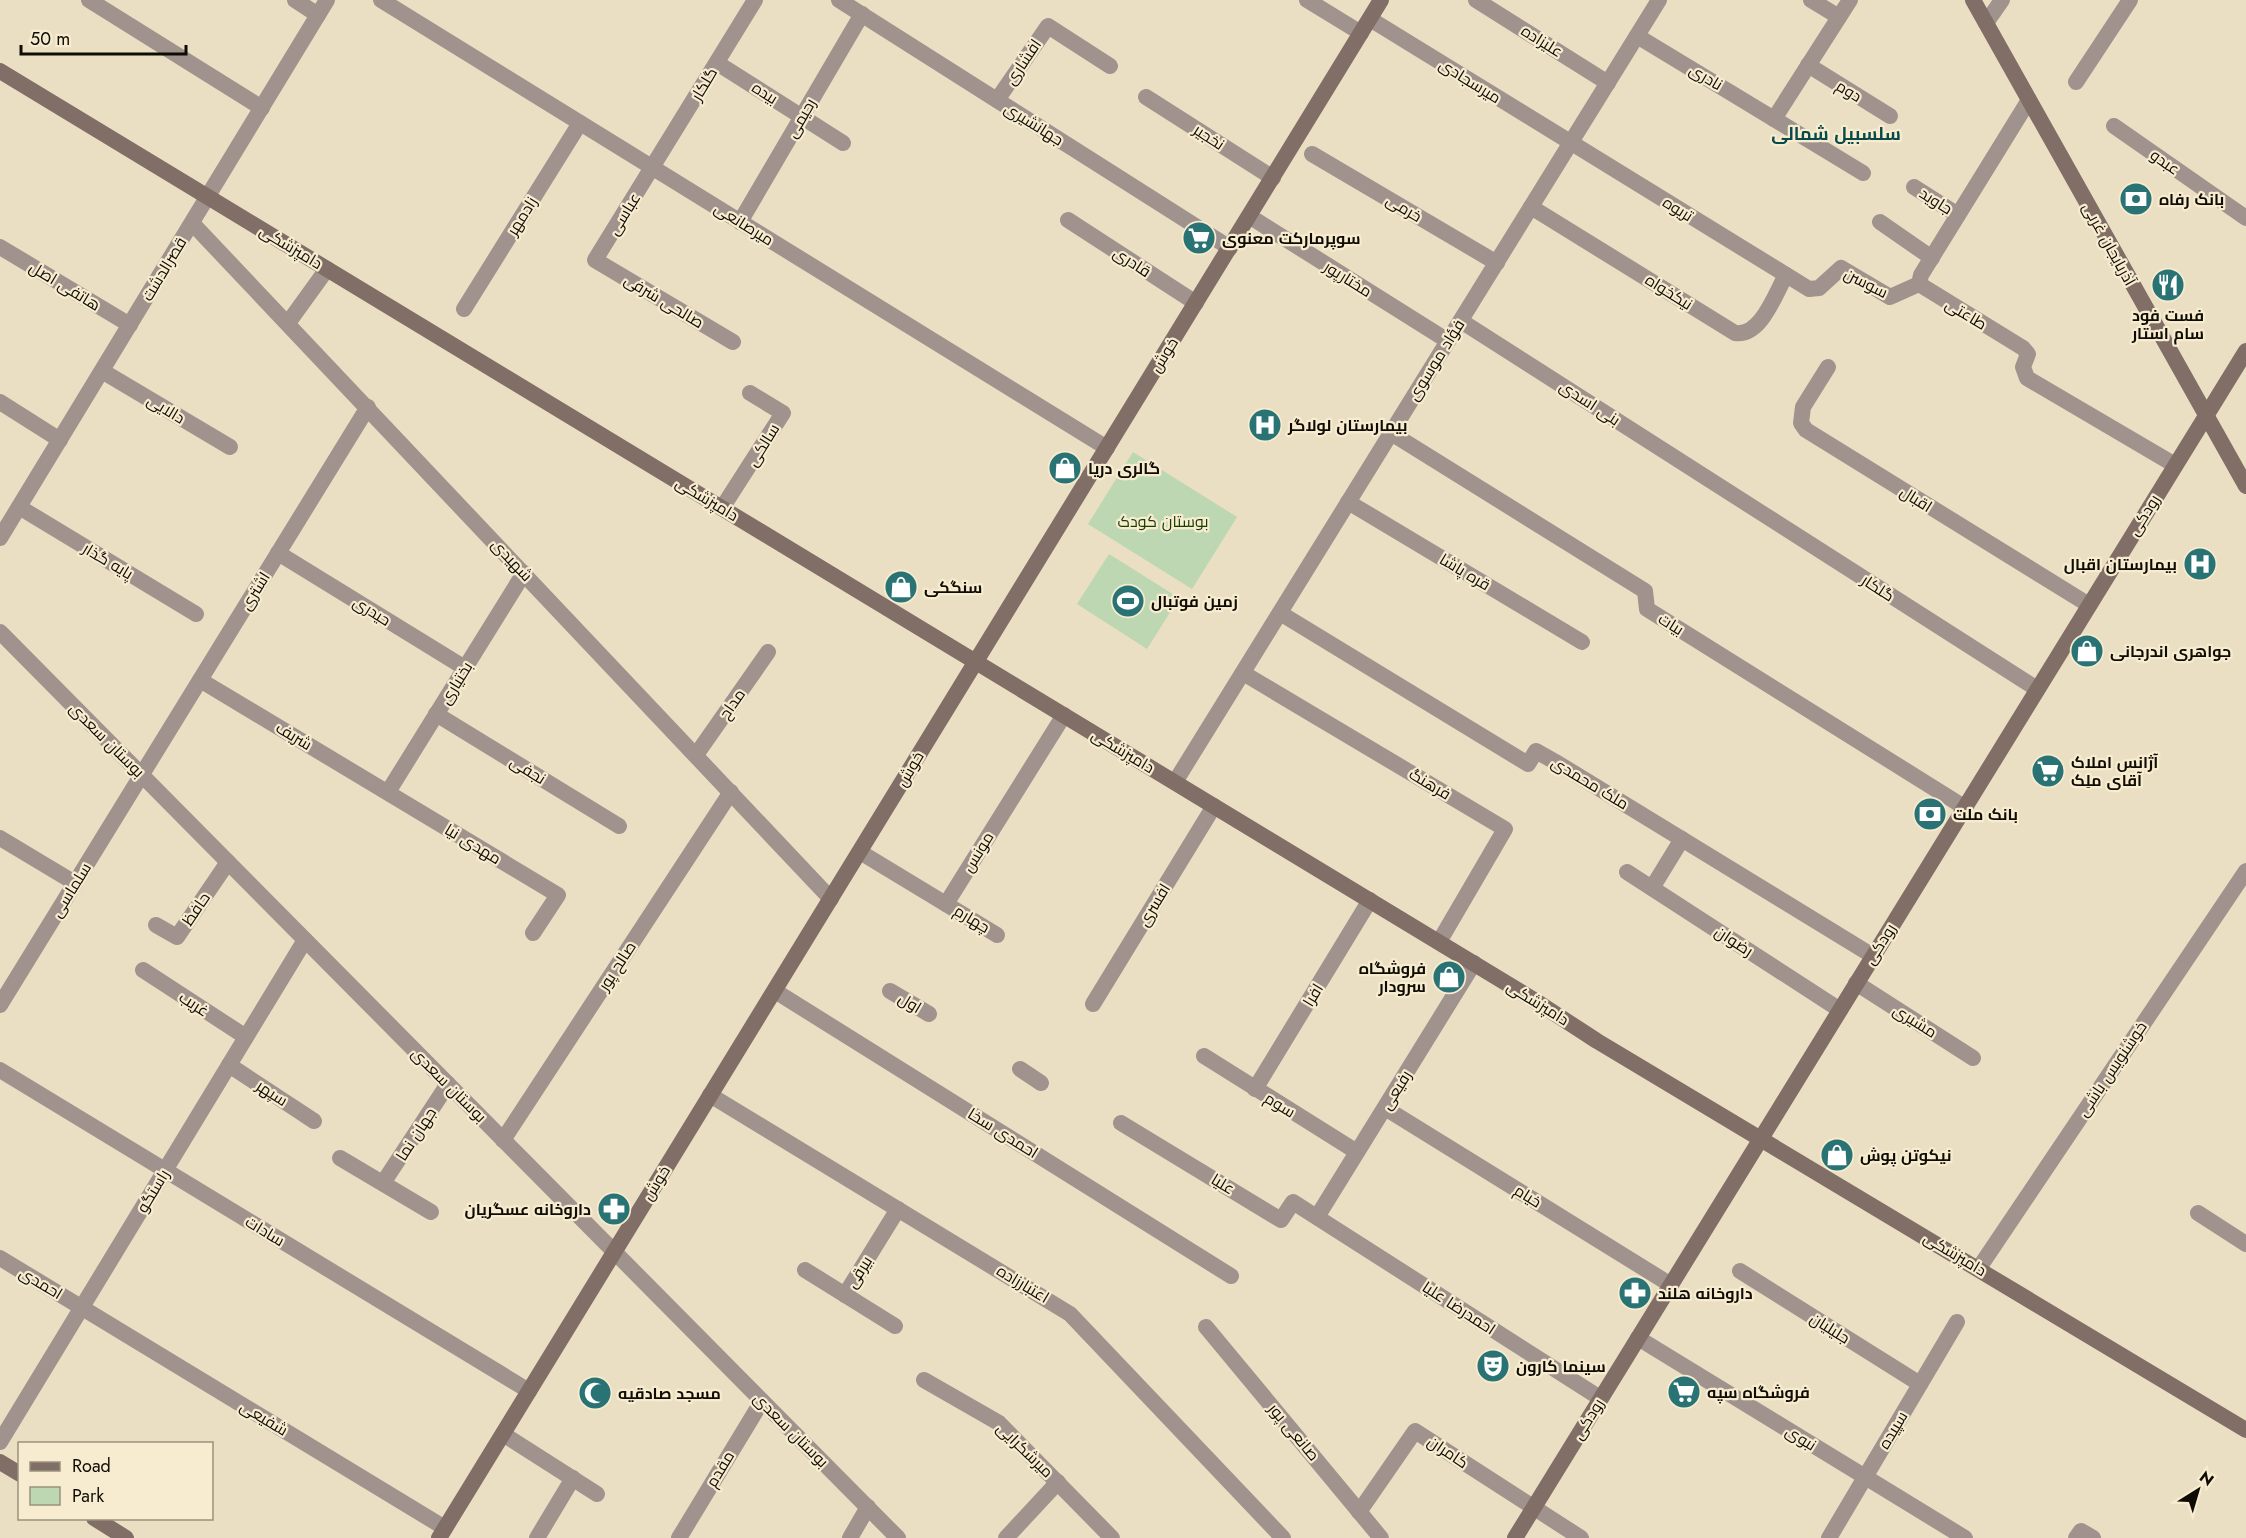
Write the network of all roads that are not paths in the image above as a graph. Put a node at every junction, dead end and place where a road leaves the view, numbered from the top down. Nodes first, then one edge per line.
1 (89, 0) edge
2 (295, 0) edge
3 (327, 0) edge
4 (381, 0) edge
5 (756, 0) edge
6 (839, 0) edge
7 (1307, 0) edge
8 (1382, 0) edge
9 (1476, 0) edge
10 (1659, 0) edge
11 (1811, 0) edge
12 (1850, 0) edge
13 (1973, 0) edge
14 (2002, 0) edge
15 (2130, 0) edge
16 (862, 14) junction
17 (318, 15) junction
18 (1839, 17) junction
19 (1986, 23) junction
20 (1365, 26) junction
21 (1637, 36) junction
22 (717, 63) junction
23 (1808, 65) junction
24 (1110, 66) dead end
25 (0, 71) edge
26 (2076, 82) dead end
27 (1608, 83) junction
28 (1146, 97) dead end
29 (997, 100) junction
30 (2029, 100) junction
31 (262, 108) junction
32 (801, 116) junction
33 (1890, 116) dead end
34 (1774, 119) junction
35 (580, 123) junction
36 (2114, 126) dead end
37 (843, 142) dead end
38 (1571, 142) junction
39 (1312, 154) dead end
40 (653, 168) junction
41 (1863, 173) dead end
42 (1273, 178) junction
43 (1914, 187) dead end
44 (208, 197) junction
45 (1531, 207) junction
46 (1958, 215) junction
47 (1249, 216) junction
48 (2246, 218) edge
49 (1068, 220) dead end
50 (740, 222) junction
51 (1880, 222) dead end
52 (192, 223) junction
53 (0, 247) edge
54 (1230, 248) junction
55 (1932, 258) junction
56 (595, 260) joint
57 (1497, 263) junction
58 (327, 269) junction
59 (1786, 275) junction
60 (1919, 284) junction
61 (1196, 303) junction
62 (464, 309) dead end
63 (1461, 321) junction
64 (288, 323) junction
65 (130, 325) junction
66 (1448, 341) junction
67 (733, 342) dead end
68 (2246, 351) edge
69 (1828, 367) dead end
70 (102, 371) junction
71 (750, 393) dead end
72 (0, 402) edge
73 (368, 407) junction
74 (2205, 416) junction
75 (1391, 434) junction
76 (60, 440) junction
77 (230, 447) dead end
78 (1107, 448) junction
79 (2175, 465) junction
80 (1719, 486) joint
81 (2246, 486) edge
82 (1348, 502) junction
83 (19, 507) junction
84 (722, 508) junction
85 (0, 537) edge
86 (278, 553) junction
87 (524, 573) junction
88 (2089, 605) junction
89 (1280, 613) junction
90 (196, 614) dead end
91 (0, 632) edge
92 (1582, 642) dead end
93 (768, 652) dead end
94 (976, 662) junction
95 (465, 668) junction
96 (1243, 673) junction
97 (200, 680) junction
98 (2037, 689) junction
99 (436, 714) junction
100 (1064, 715) junction
101 (696, 755) junction
102 (142, 775) junction
103 (1175, 782) junction
104 (388, 792) junction
105 (730, 792) junction
106 (1214, 806) junction
107 (1965, 807) junction
108 (619, 826) dead end
109 (0, 838) edge
110 (1682, 839) junction
111 (860, 852) junction
112 (228, 862) junction
113 (2246, 871) edge
114 (1627, 872) dead end
115 (75, 883) junction
116 (1652, 888) junction
117 (831, 899) junction
118 (1370, 900) junction
119 (946, 904) junction
120 (156, 925) dead end
121 (533, 933) dead end
122 (998, 935) dead end
123 (305, 940) junction
124 (1439, 942) junction
125 (1873, 956) junction
126 (1474, 963) junction
127 (143, 970) dead end
128 (1856, 983) junction
129 (775, 991) junction
130 (890, 991) dead end
131 (0, 1005) edge
132 (1093, 1005) dead end
133 (1840, 1010) junction
134 (928, 1014) dead end
135 (246, 1038) junction
136 (1204, 1056) dead end
137 (1973, 1058) dead end
138 (229, 1065) junction
139 (1020, 1069) dead end
140 (0, 1070) edge
141 (1041, 1083) dead end
142 (448, 1084) junction
143 (1255, 1089) junction
144 (710, 1095) junction
145 (1385, 1108) junction
146 (314, 1121) dead end
147 (1121, 1123) dead end
148 (1761, 1137) junction
149 (503, 1140) junction
150 (1357, 1152) junction
151 (340, 1158) dead end
152 (165, 1170) junction
153 (383, 1183) junction
154 (898, 1209) junction
155 (431, 1212) dead end
156 (2198, 1213) dead end
157 (1317, 1217) junction
158 (2246, 1244) edge
159 (614, 1252) junction
160 (0, 1258) edge
161 (1978, 1268) junction
162 (805, 1270) dead end
163 (1740, 1271) dead end
164 (1231, 1276) dead end
165 (1671, 1285) junction
166 (845, 1295) junction
167 (82, 1307) junction
168 (1958, 1322) dead end
169 (895, 1326) dead end
170 (1206, 1327) dead end
171 (1638, 1338) junction
172 (924, 1380) dead end
173 (1920, 1384) junction
174 (529, 1391) junction
175 (1600, 1398) junction
176 (762, 1401) junction
177 (2246, 1431) edge
178 (503, 1434) junction
179 (0, 1442) edge
180 (0, 1462) edge
181 (18, 1473) edge
182 (1865, 1477) junction
183 (573, 1478) junction
184 (1058, 1482) junction
185 (597, 1494) dead end
186 (868, 1508) junction
187 (1533, 1509) junction
188 (1359, 1512) junction
189 (97, 1520) edge
190 (442, 1533) edge
191 (118, 1536) edge
192 (537, 1538) edge
193 (679, 1538) edge
194 (850, 1538) edge
195 (898, 1538) edge
196 (1006, 1538) edge
197 (1112, 1538) edge
198 (1283, 1538) edge
199 (1381, 1538) edge
200 (1515, 1538) edge
201 (1581, 1538) edge
202 (1829, 1538) edge
203 (1965, 1538) edge
204 (2076, 1538) edge
205 (2093, 1538) edge

1 - 31 street
2 - 17 street
3 - 17 street, قصرالدشت
4 - 35 street, میرصانعی
5 - 22 street, گلکار
6 - 16 street, جهانشیری
7 - 20 street, میرسجادی
8 - 20 main road, خوش
9 - 27 street, علیزاده
10 - 21 street, فؤاد موسوی
11 - 18 street
12 - 18 street
13 - 19 main road, آذربایجان غربی
14 - 19 street
15 - 26 street
16 - 29 street, جهانشیری
16 - 32 street, رحیمی
17 - 31 street, قصرالدشت
18 - 23 street
19 - 30 main road, آذربایجان غربی
20 - 38 street, میرسجادی
20 - 42 main road, خوش
21 - 27 street, فؤاد موسوی
21 - 34 street, نادری
22 - 32 street, بیده
22 - 40 street, گلکار
23 - 33 street, دوم
23 - 34 street
24 - 29 street, افشاری
25 - 44 main road, دامپزشکی
27 - 38 street, فؤاد موسوی
28 - 42 street, نخجیر
29 - 54 street, جهانشیری
30 - 46 street
30 - 74 main road, آذربایجان غربی
31 - 44 street, قصرالدشت
32 - 37 street, بیده
32 - 50 street, رحیمی
34 - 41 street, نادری
35 - 40 street, میرصانعی
35 - 62 street, زادمهر
36 - 48 street, عبدو
38 - 45 street, فؤاد موسوی
38 - 59 street, تریوه
39 - 57 street, خرمی
40 - 50 street, میرصانعی
40 - 56 street, عباسی
42 - 47 main road, خوش
43 - 46 street, جاوید
44 - 52 street, قصرالدشت
44 - 58 main road, دامپزشکی
45 - 57 street, فؤاد موسوی
45 - 59 street, نیکخواه
46 - 55 street
47 - 54 main road, خوش
47 - 66 street, مختارپور
49 - 61 street, قادری
50 - 78 street, میرصانعی
51 - 55 street
52 - 64 street, شهیدی
52 - 65 street, قصرالدشت
53 - 65 street, هاتفی اصل
54 - 61 main road, خوش
55 - 60 street
56 - 67 street, صالحی شرفی
57 - 63 street, فؤاد موسوی
58 - 64 street
58 - 84 main road, دامپزشکی
59 - 60 street, سوسن
60 - 79 street, طاعتی
61 - 78 main road, خوش
63 - 66 street, فؤاد موسوی
63 - 80 street, بنی اسدی
64 - 73 street, شهیدی
65 - 70 street, قصرالدشت
66 - 75 street, فؤاد موسوی
68 - 74 main road, رودکی
69 - 88 street, اقبال
70 - 76 street, قصرالدشت
70 - 77 street, دالایی
71 - 84 street, سالکی
72 - 76 street
73 - 86 street, اشتری
73 - 87 street, شهیدی
74 - 79 main road, رودکی
74 - 81 main road, آذربایجان غربی
75 - 82 street, فؤاد موسوی
75 - 107 street, بیات
76 - 83 street, قصرالدشت
78 - 94 main road, خوش
79 - 88 main road, رودکی
80 - 98 street, گلکار
82 - 89 street, فؤاد موسوی
82 - 92 street, قره پاشا
83 - 85 street, قصرالدشت
83 - 90 street, پایه گذار
84 - 94 main road, دامپزشکی
86 - 95 street, حیدری
86 - 97 street, اشتری
87 - 95 street, بختیاری
87 - 101 street, شهیدی
88 - 98 main road, رودکی
89 - 96 street, فؤاد موسوی
89 - 110 street, ملک محمدی
91 - 102 street, بوستان سعدی
93 - 101 street, مداح
94 - 100 main road, دامپزشکی
94 - 111 main road, خوش
95 - 99 street, بختیاری
96 - 103 street, فؤاد موسوی
96 - 124 street, فرهنگ
97 - 102 street, اشتری
97 - 104 street, شریف
98 - 107 main road, رودکی
99 - 104 street, بختیاری
99 - 108 street, نجفی
100 - 103 main road, دامپزشکی
100 - 119 street, مونس
101 - 105 street, شهیدی
102 - 112 street, بوستان سعدی
102 - 115 street, سلماسی
103 - 106 main road, دامپزشکی
104 - 121 street, مهدی نیا
105 - 117 street, شهیدی
105 - 149 street, صالح پور
106 - 118 main road, دامپزشکی
106 - 132 street, افسری
107 - 125 main road, رودکی
109 - 115 street
110 - 116 street
110 - 125 street, ملک محمدی
111 - 117 main road, خوش
111 - 119 street
112 - 120 street, حافظ
112 - 123 street, بوستان سعدی
113 - 161 street, خوشنویس باشی
114 - 116 street, رضوان
115 - 131 street, سلماسی
116 - 133 street, رضوان
117 - 129 main road, خوش
118 - 124 main road, دامپزشکی
118 - 143 street, افرا
119 - 122 street, چهارم
123 - 135 street, راستگو
123 - 142 street, بوستان سعدی
124 - 126 main road, دامپزشکی
125 - 128 main road, رودکی
126 - 145 street, رفیعی
126 - 148 main road, دامپزشکی
127 - 135 street, غریب
128 - 133 main road, رودکی
128 - 137 street, مشیری
129 - 144 main road, خوش
129 - 164 street, احمدی سخا
130 - 134 street, اول
133 - 148 main road, رودکی
135 - 138 street, راستگو
136 - 143 street, سوم
138 - 146 street, سپهر
138 - 152 street, راستگو
139 - 141 street
140 - 152 street, سادات
142 - 149 street, بوستان سعدی
142 - 153 street, جهان نما
143 - 150 street, سوم
144 - 154 street, اعتبارزاده
144 - 159 main road, خوش
145 - 150 street, رفیعی
145 - 165 street, خیام
147 - 157 street, علیا
148 - 161 main road, دامپزشکی
148 - 165 main road, رودکی
149 - 159 street, بوستان سعدی
150 - 157 street, رفیعی
151 - 153 street
152 - 167 street, راستگو
152 - 174 street, سادات
153 - 155 street
154 - 166 street, بیرقی
154 - 198 street, اعتبارزاده
156 - 158 street
157 - 175 street, احمدرضا علیا
159 - 174 main road, خوش
159 - 176 street, بوستان سعدی
160 - 167 street, احمدی
161 - 177 main road, دامپزشکی
162 - 166 street, بیرقی
163 - 173 street, جلیلیان
165 - 171 main road, رودکی
166 - 169 street
167 - 179 street, راستگو
167 - 190 street, شفیعی
168 - 173 street, سپیده
170 - 188 street, صانعی پور
171 - 175 main road, رودکی
171 - 182 street, نبوی
172 - 184 street, میرشکرایی
173 - 182 street, سپیده
174 - 178 main road, خوش
175 - 187 main road, رودکی
176 - 186 street, بوستان سعدی
176 - 193 street, مقدم
178 - 183 street
178 - 190 main road, خوش
180 - 181 main road
182 - 202 street, سپیده
182 - 203 street, نبوی
183 - 185 street
183 - 192 street
184 - 196 street
184 - 197 street, میرشکرایی
186 - 194 street
186 - 195 street, بوستان سعدی
187 - 188 street, کامران
187 - 200 main road, رودکی
187 - 201 street
188 - 199 street, صانعی پور
189 - 191 main road
204 - 205 street

